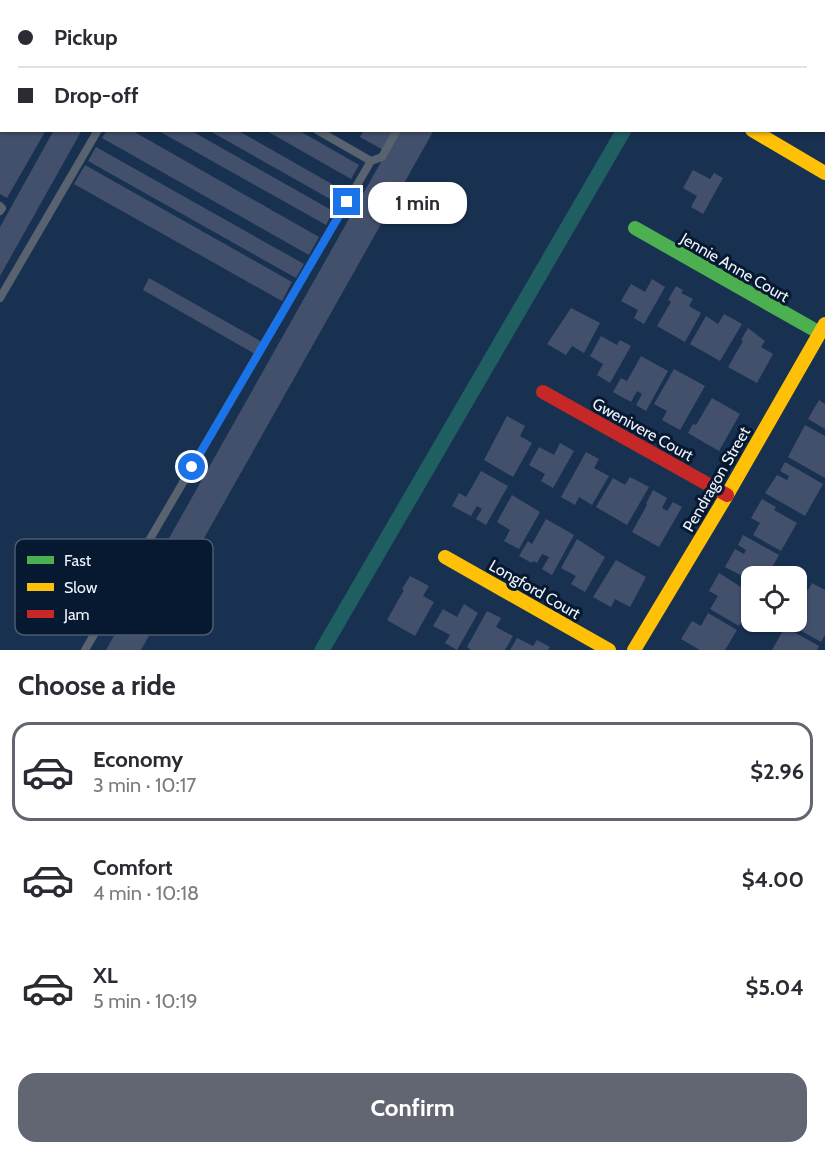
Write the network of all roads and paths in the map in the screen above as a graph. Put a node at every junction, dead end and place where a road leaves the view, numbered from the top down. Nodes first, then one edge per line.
1 (97, 132) edge
2 (320, 132) edge
3 (396, 132) edge
4 (755, 132) edge
5 (371, 161) junction
6 (825, 173) edge
7 (0, 206) edge
8 (0, 211) edge
9 (635, 228) dead end
10 (0, 298) edge
11 (822, 329) edge
12 (543, 392) dead end
13 (727, 495) junction
14 (150, 539) edge
15 (445, 557) dead end
16 (94, 635) edge
17 (85, 650) edge
18 (609, 650) edge
19 (634, 650) edge

1 - 10 lane
2 - 5 lane
3 - 5 lane
4 - 6 street
5 - 14 lane
7 - 8 lane
9 - 11 street, Jennie Anne Court
11 - 13 street, Pendragon Street
12 - 13 street, Gwenivere Court
13 - 19 street, Pendragon Street
15 - 18 street, Longford Court
16 - 17 lane

